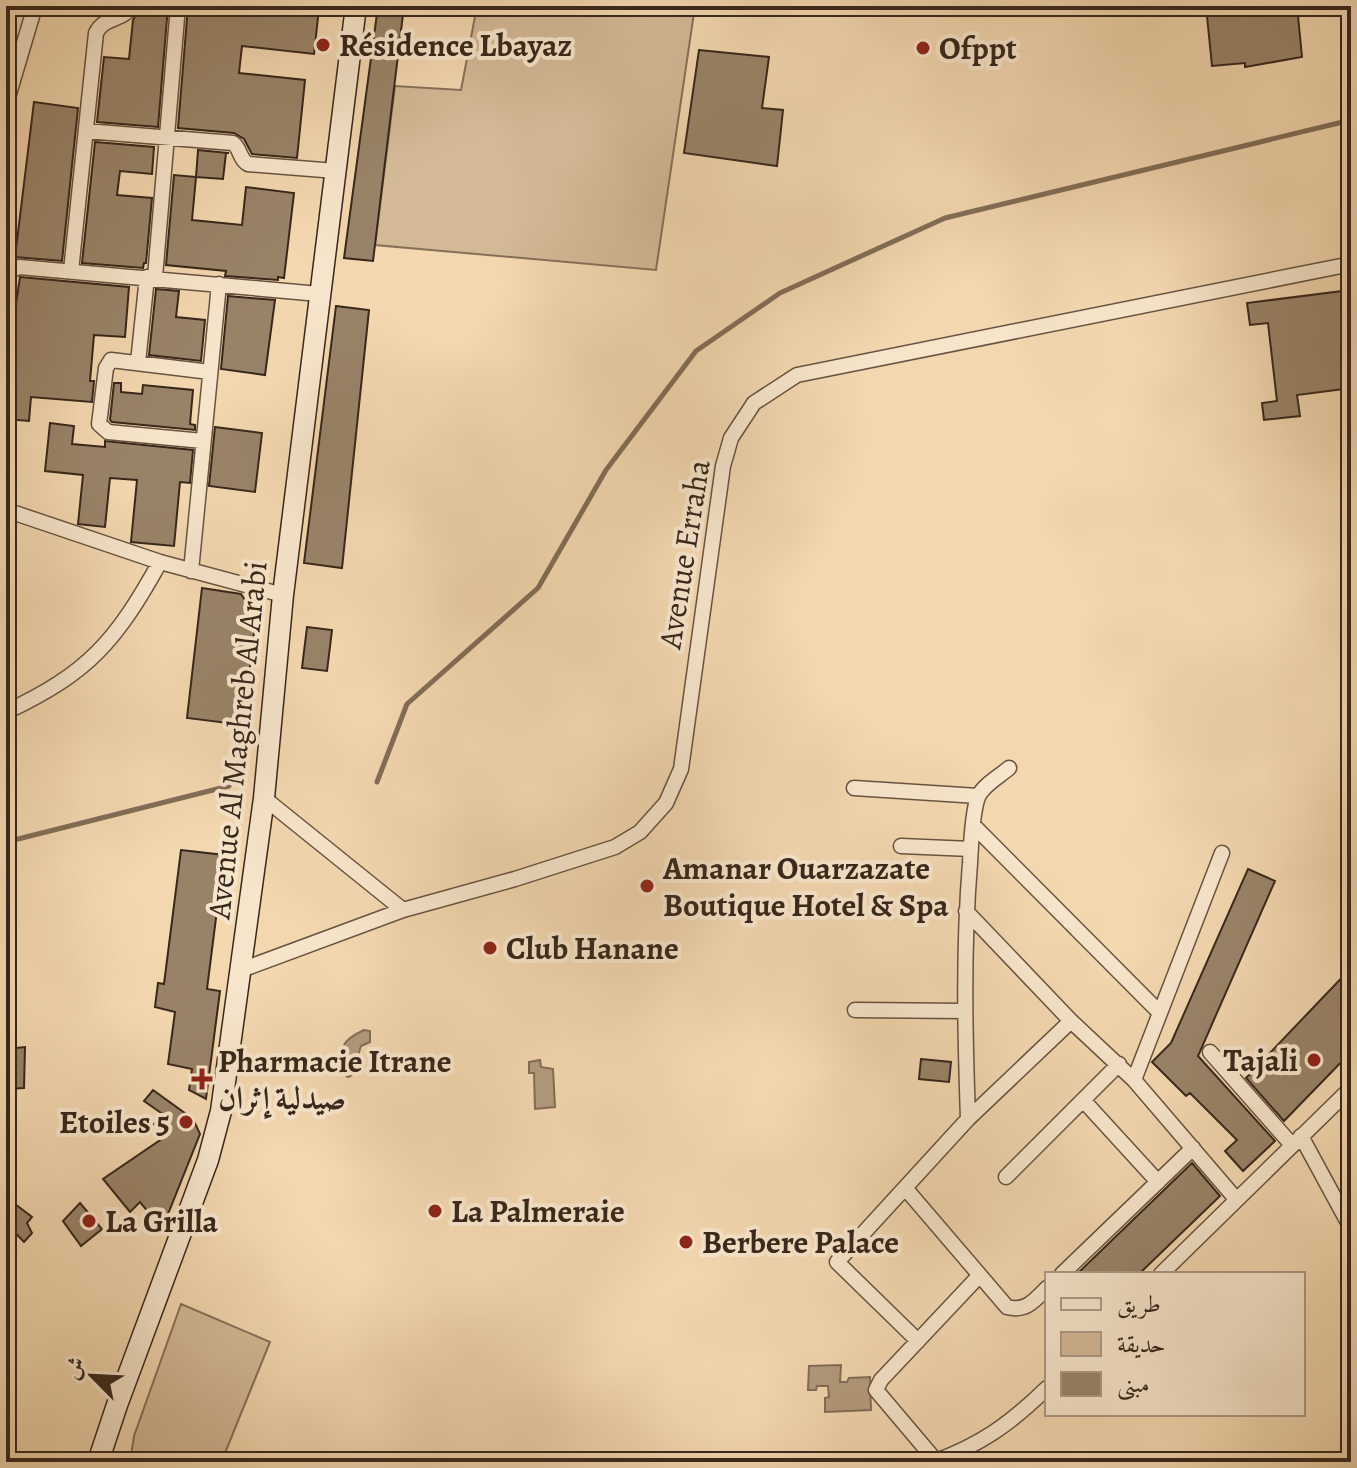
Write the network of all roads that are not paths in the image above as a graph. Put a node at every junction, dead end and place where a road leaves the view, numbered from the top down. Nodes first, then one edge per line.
1 (35, 6) edge
2 (131, 6) edge
3 (178, 6) edge
4 (356, 6) edge
5 (6, 52) edge
6 (19, 63) junction
7 (6, 104) edge
8 (86, 131) junction
9 (167, 137) junction
10 (336, 171) junction
11 (1351, 264) edge
12 (71, 271) junction
13 (151, 277) junction
14 (219, 284) junction
15 (319, 294) junction
16 (6, 302) edge
17 (138, 362) junction
18 (210, 372) junction
19 (203, 441) junction
20 (6, 510) edge
21 (160, 562) junction
22 (191, 571) junction
23 (283, 595) junction
24 (6, 712) edge
25 (1009, 768) dead end
26 (854, 788) dead end
27 (978, 796) junction
28 (264, 798) junction
29 (974, 826) junction
30 (901, 846) dead end
31 (971, 849) junction
32 (1222, 853) dead end
33 (403, 910) junction
34 (966, 911) junction
35 (241, 970) junction
36 (855, 1010) dead end
37 (965, 1011) junction
38 (1160, 1013) junction
39 (1071, 1021) junction
40 (1210, 1052) dead end
41 (1119, 1064) junction
42 (1134, 1080) junction
43 (1351, 1088) edge
44 (1083, 1100) junction
45 (968, 1119) junction
46 (1297, 1140) junction
47 (1193, 1148) junction
48 (1006, 1177) dead end
49 (1158, 1182) junction
50 (906, 1189) junction
51 (1236, 1199) junction
52 (1351, 1228) edge
53 (1064, 1272) edge
54 (1163, 1272) edge
55 (979, 1276) junction
56 (1045, 1290) edge
57 (918, 1341) junction
58 (1045, 1390) edge
59 (98, 1462) edge
60 (935, 1462) edge

1 - 6 street
2 - 8 street
3 - 9 street
4 - 10 main road, Avenue Al Maghreb Al Arabi
5 - 6 street
6 - 7 street
8 - 9 street
8 - 12 street
9 - 10 street
9 - 13 street
10 - 15 main road, Avenue Al Maghreb Al Arabi
11 - 33 street, Avenue Erraha
12 - 13 street
12 - 16 street
13 - 14 street
13 - 17 street
14 - 15 street
14 - 18 street
15 - 23 main road, Avenue Al Maghreb Al Arabi
17 - 18 street
17 - 19 street
18 - 19 street
19 - 22 street
20 - 21 street
21 - 22 street
21 - 24 street
22 - 23 street
23 - 28 main road, Avenue Al Maghreb Al Arabi
25 - 27 street
26 - 27 street
27 - 29 street
28 - 33 street
28 - 35 main road, Avenue Al Maghreb Al Arabi
29 - 31 street
29 - 38 street
30 - 31 street
31 - 34 street
32 - 38 street
33 - 35 street, Avenue Erraha
34 - 37 street
34 - 39 street
35 - 59 main road, Avenue Al Maghreb Al Arabi
36 - 37 street
37 - 45 street
38 - 42 street
39 - 41 street
39 - 45 street
40 - 46 street
41 - 42 street
41 - 44 street
42 - 47 street
43 - 46 street
44 - 48 street
44 - 49 street
45 - 50 street
46 - 51 street
46 - 52 street
47 - 49 street
47 - 51 street
49 - 53 street
50 - 55 street
50 - 57 street
51 - 54 street
55 - 56 street
55 - 57 street
57 - 60 street
58 - 60 street

